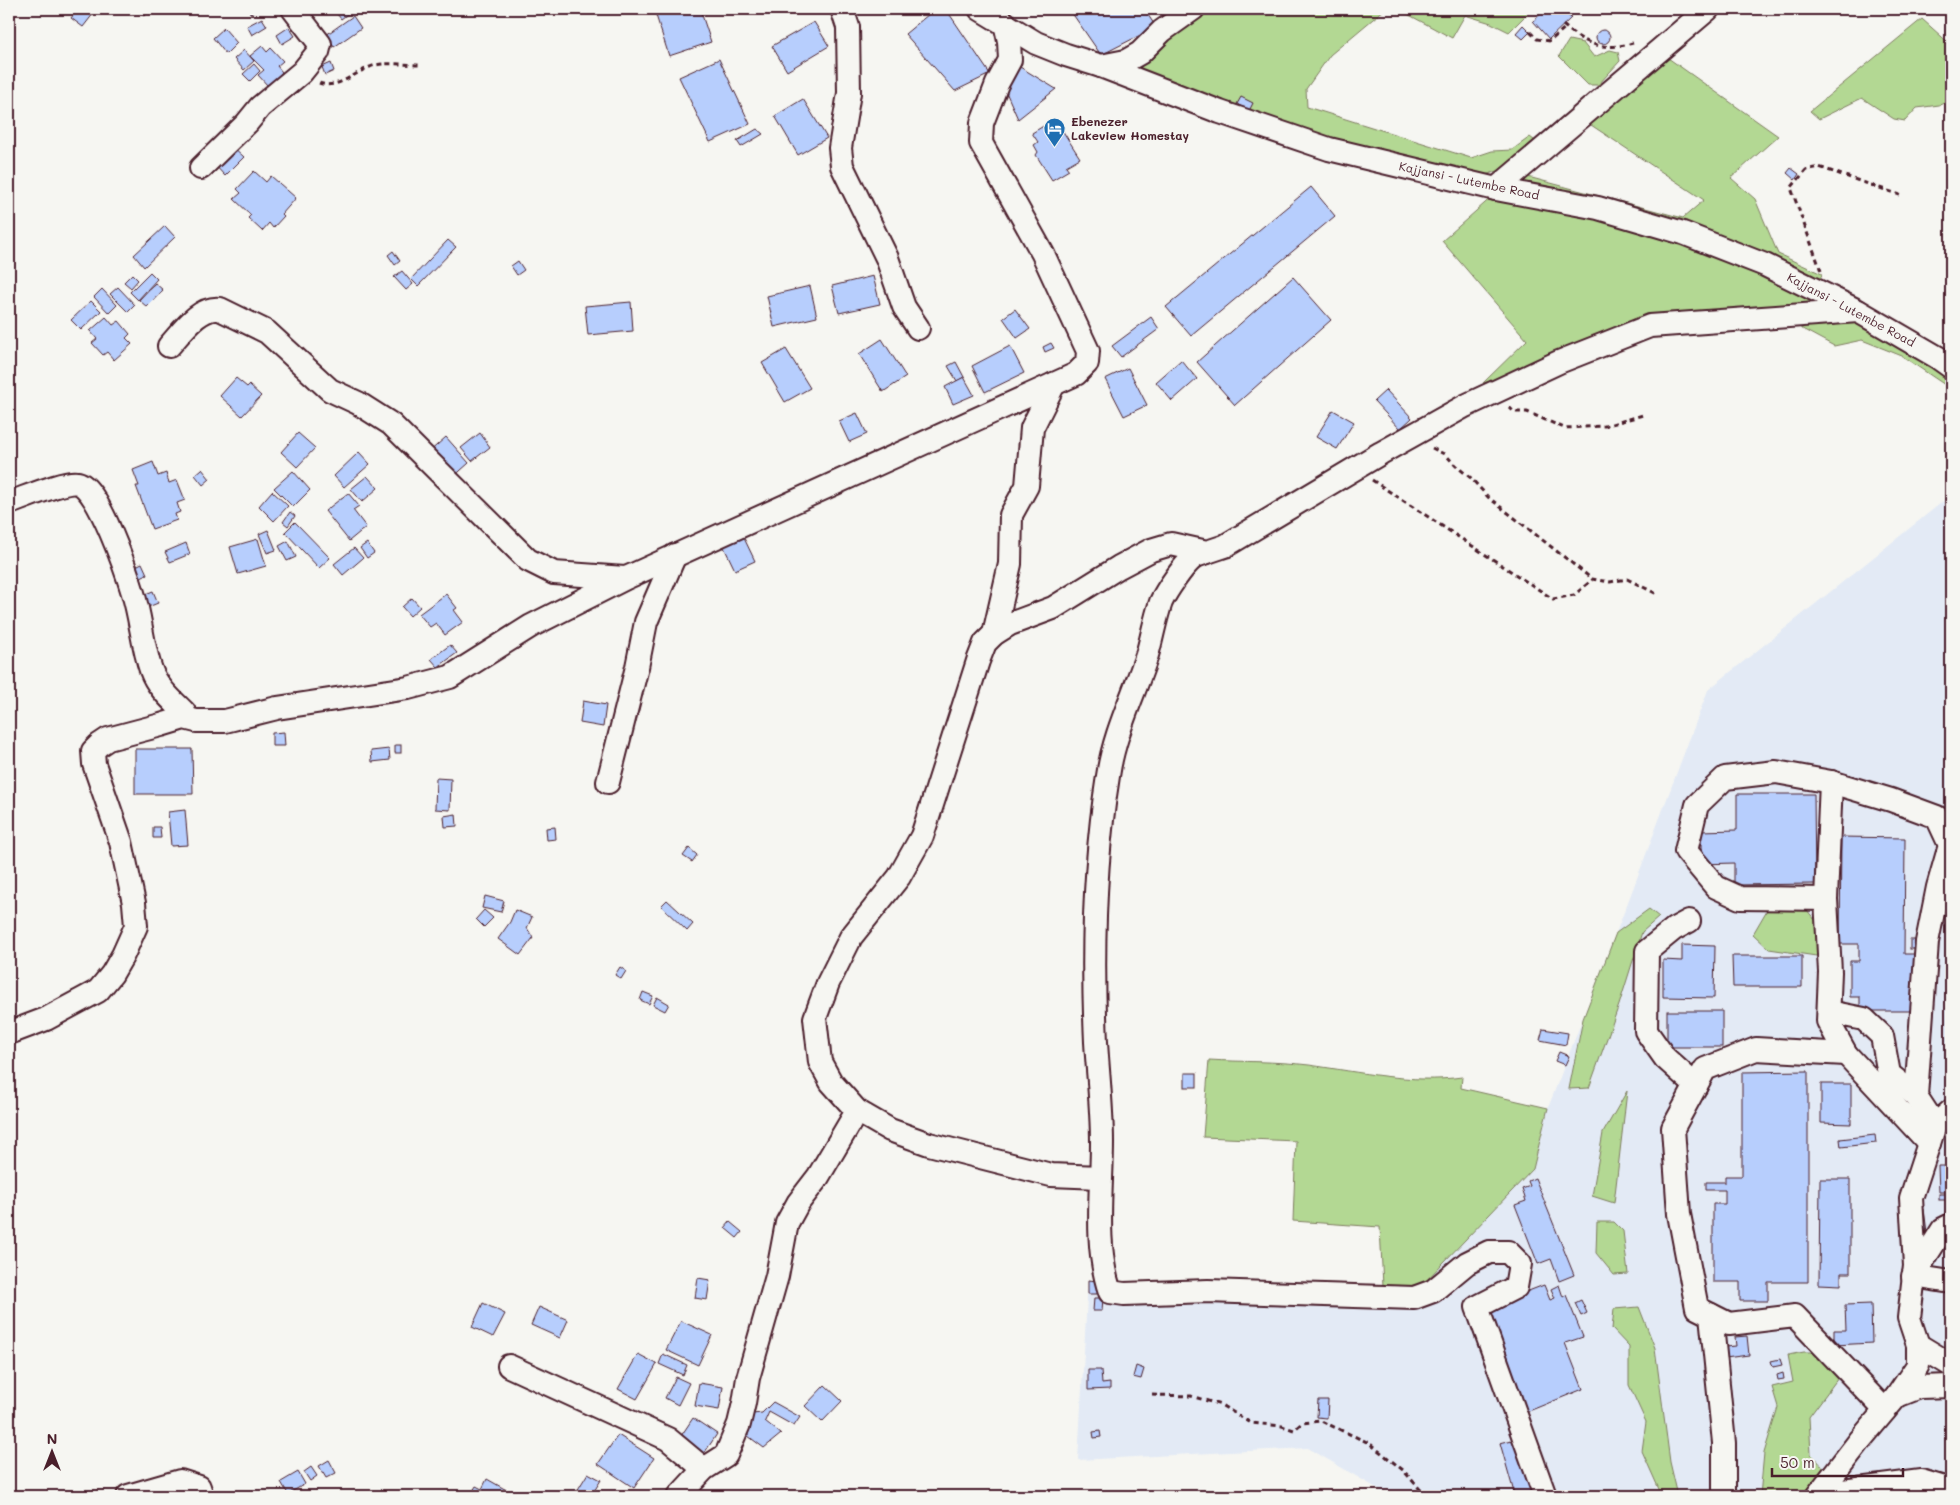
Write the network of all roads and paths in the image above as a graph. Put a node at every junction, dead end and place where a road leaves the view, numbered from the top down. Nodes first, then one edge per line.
1 (293, 9) edge
2 (842, 9) edge
3 (980, 9) edge
4 (1193, 9) edge
5 (1708, 9) edge
6 (1005, 23) junction
7 (1530, 32) dead end
8 (1633, 43) dead end
9 (421, 65) dead end
10 (1101, 66) junction
11 (304, 68) junction
12 (202, 168) dead end
13 (1496, 189) junction
14 (1900, 195) dead end
15 (1816, 290) junction
16 (1858, 311) junction
17 (918, 328) dead end
18 (169, 346) dead end
19 (1951, 367) edge
20 (1054, 384) junction
21 (1494, 392) junction
22 (1643, 415) dead end
23 (1410, 437) junction
24 (1355, 469) junction
25 (9, 503) edge
26 (1207, 552) junction
27 (675, 555) junction
28 (626, 578) junction
29 (1592, 580) junction
30 (1659, 595) dead end
31 (994, 634) junction
32 (184, 718) junction
33 (608, 782) dead end
34 (1831, 782) junction
35 (1826, 899) junction
36 (1689, 921) dead end
37 (1828, 1012) junction
38 (9, 1033) edge
39 (1846, 1054) junction
40 (1696, 1086) junction
41 (1916, 1096) junction
42 (857, 1111) junction
43 (1938, 1126) edge
44 (1100, 1176) junction
45 (1951, 1225) edge
46 (1913, 1276) junction
47 (1951, 1282) edge
48 (1710, 1315) junction
49 (1918, 1345) junction
50 (1951, 1365) edge
51 (509, 1366) dead end
52 (1951, 1386) edge
53 (1152, 1395) dead end
54 (1891, 1403) junction
55 (704, 1468) junction
56 (1951, 1490) edge
57 (1818, 1495) edge
58 (128, 1496) edge
59 (202, 1496) edge
60 (679, 1496) edge
61 (1426, 1496) edge
62 (1545, 1496) edge
63 (1724, 1496) edge

1 - 11 street
2 - 17 street
3 - 6 street, Kajjansi - Lutembe Road
4 - 10 street
5 - 13 street
6 - 10 street, Kajjansi - Lutembe Road
6 - 20 street
7 - 8 path
9 - 11 path
10 - 13 street, Kajjansi - Lutembe Road
11 - 12 street
13 - 15 street, Kajjansi - Lutembe Road
14 - 15 path
15 - 16 street, Kajjansi - Lutembe Road
16 - 19 street, Kajjansi - Lutembe Road
16 - 21 street
18 - 28 street
20 - 27 street
20 - 31 street
21 - 22 path
21 - 23 street
23 - 24 street
23 - 29 path
24 - 26 street
24 - 29 path
25 - 32 street
26 - 31 street
26 - 44 street
27 - 28 street
27 - 33 street
28 - 32 street
29 - 30 path
31 - 42 street
32 - 38 street
34 - 35 street
34 - 35 street
34 - 41 street
35 - 37 street
36 - 40 street
37 - 39 street
37 - 41 street
39 - 40 street
39 - 43 street
40 - 48 street
41 - 43 street
42 - 44 street
42 - 55 street
43 - 46 street
44 - 62 street
45 - 46 street
46 - 47 street
46 - 49 street
48 - 54 street
48 - 63 street
49 - 50 street
49 - 54 street
51 - 55 street
52 - 54 street
53 - 61 path
54 - 57 street
55 - 60 street
56 - 57 street
58 - 59 street

